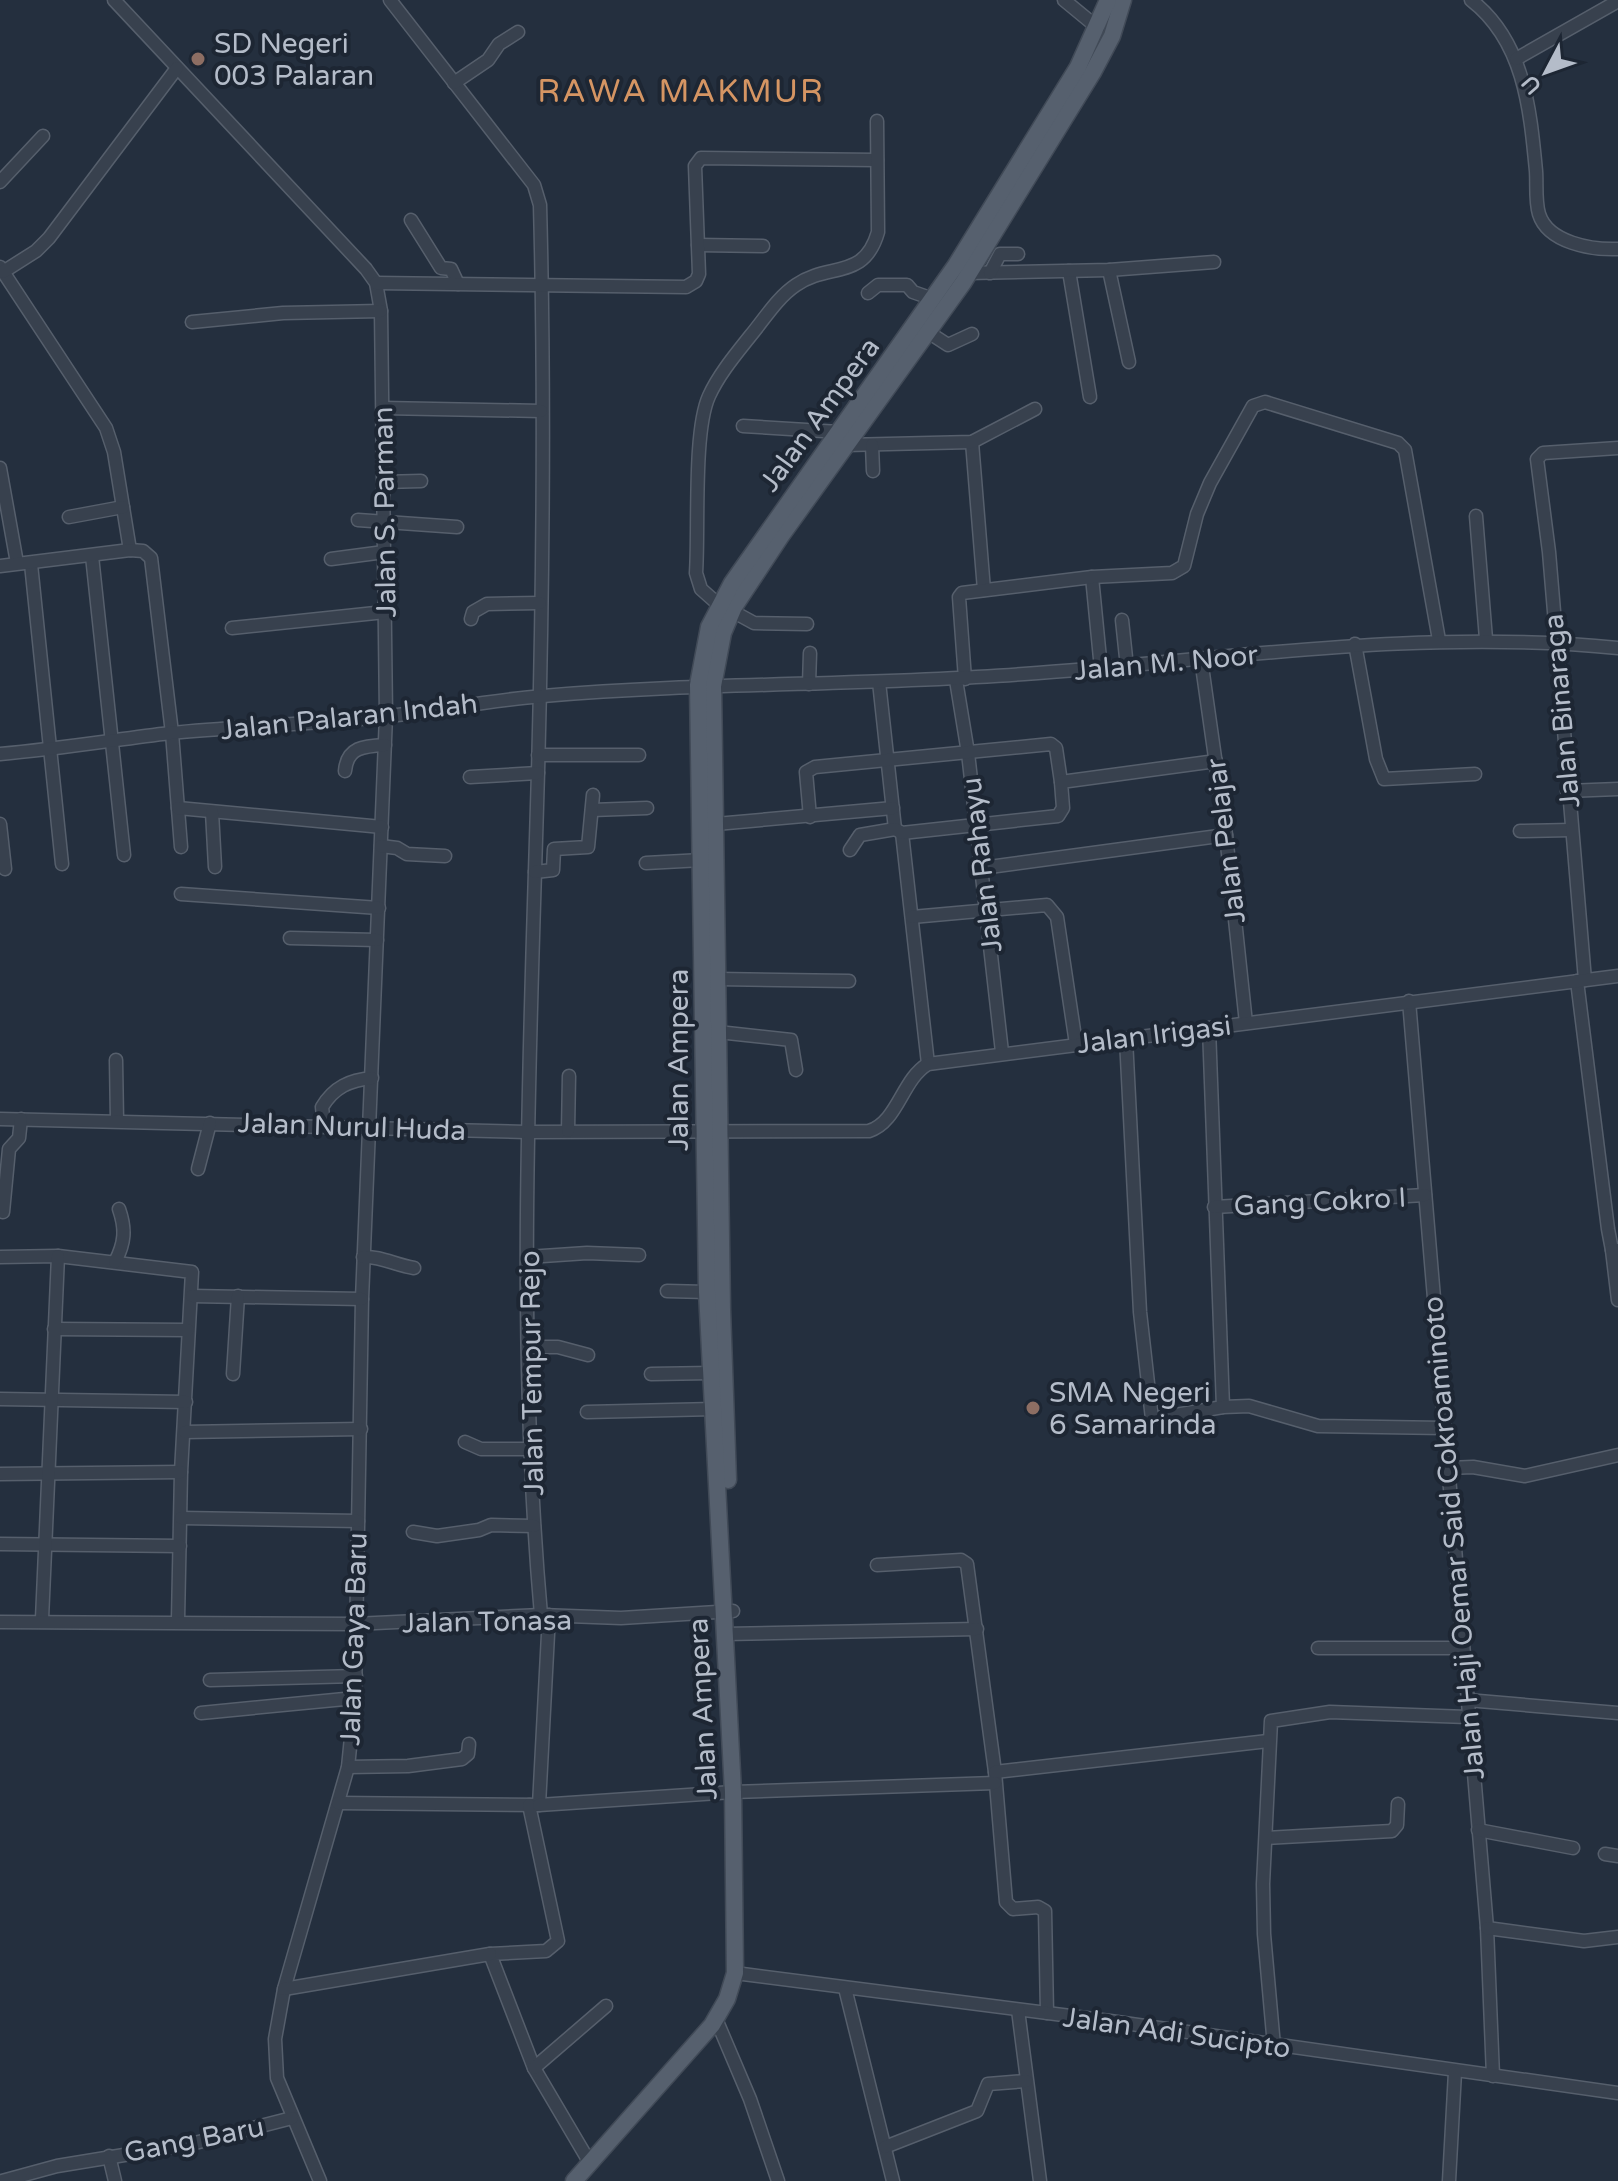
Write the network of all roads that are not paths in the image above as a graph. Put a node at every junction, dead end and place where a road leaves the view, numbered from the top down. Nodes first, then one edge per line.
1 (114, 0) edge
2 (1064, 0) edge
3 (1108, 0) edge
4 (1123, 0) edge
5 (1471, 0) edge
6 (391, 1) edge
7 (1618, 1) edge
8 (1098, 28) junction
9 (518, 32) dead end
10 (1516, 59) junction
11 (177, 68) junction
12 (454, 83) junction
13 (877, 121) dead end
14 (43, 136) dead end
15 (877, 160) junction
16 (0, 182) edge
17 (411, 220) dead end
18 (698, 245) junction
19 (763, 246) dead end
20 (1618, 249) edge
21 (1018, 254) dead end
22 (1214, 262) dead end
23 (2, 269) edge
24 (1109, 270) junction
25 (1069, 271) junction
26 (968, 273) junction
27 (990, 273) junction
28 (376, 283) junction
29 (458, 284) junction
30 (542, 285) junction
31 (868, 293) dead end
32 (933, 299) junction
33 (381, 311) junction
34 (192, 322) dead end
35 (928, 332) junction
36 (972, 334) dead end
37 (910, 344) junction
38 (1129, 362) dead end
39 (1090, 397) dead end
40 (383, 408) junction
41 (1035, 409) dead end
42 (541, 411) junction
43 (743, 426) dead end
44 (843, 439) junction
45 (972, 442) junction
46 (872, 445) junction
47 (1618, 448) edge
48 (0, 468) edge
49 (873, 471) dead end
50 (421, 481) dead end
51 (383, 482) junction
52 (123, 507) junction
53 (1476, 516) dead end
54 (69, 517) dead end
55 (358, 520) dead end
56 (384, 520) junction
57 (457, 527) dead end
58 (130, 550) junction
59 (384, 552) junction
60 (92, 556) junction
61 (331, 559) dead end
62 (24, 564) junction
63 (0, 566) edge
64 (1092, 577) junction
65 (984, 590) junction
66 (540, 603) junction
67 (726, 608) junction
68 (385, 612) junction
69 (471, 619) dead end
70 (1122, 620) dead end
71 (807, 624) dead end
72 (232, 628) dead end
73 (1486, 639) junction
74 (1439, 640) junction
75 (1555, 641) junction
76 (1355, 644) junction
77 (1618, 648) edge
78 (810, 653) dead end
79 (1201, 659) junction
80 (1127, 667) junction
81 (1101, 669) junction
82 (960, 679) junction
83 (879, 682) junction
84 (809, 684) junction
85 (706, 686) junction
86 (540, 696) junction
87 (386, 716) junction
88 (172, 733) junction
89 (110, 741) junction
90 (385, 745) junction
91 (51, 749) junction
92 (968, 753) junction
93 (0, 754) edge
94 (538, 755) junction
95 (639, 755) dead end
96 (890, 761) junction
97 (1216, 761) junction
98 (345, 771) dead end
99 (538, 773) junction
100 (1475, 774) dead end
101 (470, 777) dead end
102 (1061, 782) junction
103 (1618, 789) edge
104 (1567, 791) junction
105 (593, 795) dead end
106 (178, 808) junction
107 (647, 808) dead end
108 (893, 808) junction
109 (592, 810) junction
110 (212, 812) junction
111 (810, 817) junction
112 (0, 824) edge
113 (716, 824) junction
114 (977, 826) junction
115 (382, 827) junction
116 (1571, 830) junction
117 (899, 831) junction
118 (1520, 831) dead end
119 (1226, 835) junction
120 (381, 846) junction
121 (181, 847) dead end
122 (535, 849) junction
123 (554, 849) junction
124 (850, 850) dead end
125 (124, 855) dead end
126 (445, 856) dead end
127 (702, 860) junction
128 (646, 863) dead end
129 (62, 864) dead end
130 (215, 867) dead end
131 (982, 868) junction
132 (5, 869) dead end
133 (535, 872) junction
134 (181, 894) dead end
135 (379, 908) junction
136 (986, 910) junction
137 (912, 917) junction
138 (290, 938) dead end
139 (377, 940) junction
140 (1618, 976) edge
141 (718, 979) junction
142 (1581, 980) junction
143 (849, 981) dead end
144 (1409, 1001) junction
145 (1246, 1023) junction
146 (718, 1032) junction
147 (1209, 1032) junction
148 (1126, 1039) junction
149 (1076, 1044) junction
150 (1002, 1052) junction
151 (116, 1060) dead end
152 (928, 1064) junction
153 (796, 1070) dead end
154 (569, 1076) dead end
155 (372, 1078) junction
156 (0, 1119) edge
157 (21, 1119) junction
158 (117, 1121) junction
159 (210, 1123) junction
160 (324, 1125) junction
161 (568, 1131) junction
162 (712, 1131) junction
163 (526, 1132) junction
164 (369, 1134) junction
165 (198, 1169) dead end
166 (1425, 1195) junction
167 (1214, 1207) junction
168 (119, 1209) dead end
169 (3, 1212) dead end
170 (1615, 1250) edge
171 (639, 1255) dead end
172 (58, 1256) junction
173 (0, 1257) edge
174 (363, 1257) junction
175 (528, 1257) junction
176 (115, 1262) junction
177 (414, 1268) dead end
178 (667, 1291) dead end
179 (707, 1292) junction
180 (192, 1296) junction
181 (238, 1296) junction
182 (362, 1299) junction
183 (1618, 1300) edge
184 (54, 1329) junction
185 (188, 1330) junction
186 (529, 1347) junction
187 (588, 1355) dead end
188 (712, 1373) junction
189 (233, 1374) dead end
190 (651, 1374) dead end
191 (0, 1399) edge
192 (51, 1400) junction
193 (186, 1402) junction
194 (1223, 1407) junction
195 (714, 1409) junction
196 (587, 1412) dead end
197 (1444, 1428) junction
198 (361, 1429) junction
199 (185, 1432) junction
200 (465, 1442) dead end
201 (532, 1449) junction
202 (1618, 1455) edge
203 (1448, 1468) junction
204 (46, 1472) junction
205 (181, 1472) junction
206 (0, 1474) edge
207 (181, 1518) junction
208 (358, 1521) junction
209 (534, 1526) junction
210 (413, 1532) dead end
211 (0, 1544) edge
212 (44, 1544) junction
213 (180, 1546) junction
214 (877, 1565) dead end
215 (729, 1611) junction
216 (545, 1615) junction
217 (42, 1619) junction
218 (178, 1620) junction
219 (0, 1622) edge
220 (355, 1624) junction
221 (977, 1629) junction
222 (730, 1634) junction
223 (1318, 1648) dead end
224 (1461, 1648) junction
225 (356, 1676) junction
226 (210, 1680) dead end
227 (355, 1698) junction
228 (1467, 1700) junction
229 (201, 1713) dead end
230 (1618, 1713) edge
231 (1467, 1717) junction
232 (1268, 1741) junction
233 (469, 1744) dead end
234 (348, 1767) junction
235 (995, 1778) junction
236 (737, 1792) junction
237 (338, 1803) junction
238 (1398, 1804) dead end
239 (534, 1805) junction
240 (1478, 1830) junction
241 (1267, 1838) junction
242 (1573, 1848) dead end
243 (1487, 1928) junction
244 (1618, 1937) edge
245 (490, 1954) junction
246 (740, 1974) junction
247 (845, 1988) junction
248 (284, 1989) junction
249 (606, 2006) dead end
250 (1018, 2010) junction
251 (1047, 2013) junction
252 (718, 2024) junction
253 (1274, 2046) junction
254 (534, 2068) junction
255 (1455, 2072) junction
256 (1493, 2076) junction
257 (1026, 2081) junction
258 (1618, 2093) edge
259 (292, 2118) junction
260 (885, 2147) junction
261 (109, 2156) junction
262 (590, 2163) junction
263 (2, 2181) edge
264 (115, 2181) edge
265 (320, 2181) edge
266 (574, 2181) edge
267 (586, 2181) edge
268 (778, 2181) edge
269 (893, 2181) edge
270 (1040, 2181) edge
271 (1449, 2181) edge

1 - 11 street
2 - 8 street
3 - 8 main road, Jalan Ampera
4 - 26 main road, Jalan Ampera
5 - 10 street
6 - 12 street, Jalan Tempur Rejo
7 - 10 street
8 - 32 main road, Jalan Ampera
9 - 12 street
10 - 20 street
11 - 23 street
11 - 28 street
12 - 30 street, Jalan Tempur Rejo
13 - 15 street
14 - 16 street
15 - 18 street
15 - 67 street
17 - 29 street
18 - 19 street
18 - 30 street
21 - 27 street
22 - 24 street
23 - 52 street
24 - 25 street
24 - 38 street
25 - 27 street
25 - 39 street
26 - 27 street
26 - 35 main road, Jalan Ampera
28 - 29 street
28 - 33 street, Jalan S. Parman
29 - 30 street
30 - 42 street, Jalan Tempur Rejo
31 - 32 street
32 - 37 main road, Jalan Ampera
33 - 34 street
33 - 40 street, Jalan S. Parman
35 - 36 street
35 - 37 main road, Jalan Ampera
37 - 44 main road, Jalan Ampera
40 - 42 street
40 - 51 street, Jalan S. Parman
41 - 45 street
42 - 66 street, Jalan Tempur Rejo
43 - 44 street
44 - 46 street
44 - 67 main road, Jalan Ampera
45 - 46 street
45 - 65 street
46 - 49 street
47 - 75 street, Jalan Binaraga
48 - 62 street
50 - 51 street
51 - 56 street, Jalan S. Parman
52 - 54 street
52 - 58 street
53 - 73 street
55 - 56 street
56 - 57 street
56 - 59 street, Jalan S. Parman
58 - 60 street
58 - 88 street
59 - 61 street
59 - 68 street, Jalan S. Parman
60 - 62 street
60 - 89 street
62 - 63 street
62 - 91 street
64 - 65 street
64 - 74 street
64 - 81 street
65 - 82 street, Jalan Rahayu
66 - 69 street
66 - 86 street, Jalan Tempur Rejo
67 - 71 street
67 - 85 main road, Jalan Ampera
68 - 72 street
68 - 87 street, Jalan S. Parman
70 - 80 street
73 - 74 street, Jalan M. Noor
73 - 75 street, Jalan M. Noor
74 - 76 street, Jalan M. Noor
75 - 77 street, Jalan M. Noor
75 - 104 street, Jalan Binaraga
76 - 79 street, Jalan M. Noor
76 - 100 street
78 - 84 street
79 - 80 street, Jalan M. Noor
79 - 97 street, Jalan Pelajar
80 - 81 street, Jalan M. Noor
81 - 82 street, Jalan M. Noor
82 - 83 street, Jalan M. Noor
82 - 92 street, Jalan Rahayu
83 - 84 street, Jalan M. Noor
83 - 96 street
84 - 85 street, Jalan M. Noor
85 - 86 street, Jalan Palaran Indah
85 - 113 main road, Jalan Ampera
85 - 127 main road, Jalan Ampera
86 - 87 street, Jalan Palaran Indah
86 - 94 street, Jalan Tempur Rejo
87 - 88 street, Jalan Palaran Indah
87 - 90 street, Jalan S. Parman
88 - 89 street, Jalan Palaran Indah
88 - 106 street
89 - 91 street, Jalan Palaran Indah
89 - 125 street
90 - 98 street
90 - 115 street, Jalan S. Parman
91 - 93 street, Jalan Palaran Indah
91 - 129 street
92 - 96 street
92 - 102 street
92 - 114 street, Jalan Rahayu
94 - 95 street
94 - 99 street, Jalan Tempur Rejo
96 - 108 street
96 - 111 street
97 - 102 street
97 - 119 street, Jalan Pelajar
99 - 101 street
99 - 122 street, Jalan Tempur Rejo
102 - 114 street
103 - 104 street
104 - 116 street, Jalan Binaraga
105 - 109 street
106 - 110 street
106 - 121 street
107 - 109 street
108 - 111 street
108 - 117 street
109 - 123 street
110 - 115 street
110 - 130 street
111 - 113 street
112 - 132 street
113 - 141 main road, Jalan Ampera
114 - 117 street
114 - 131 street, Jalan Rahayu
115 - 120 street, Jalan S. Parman
116 - 118 street
116 - 142 street, Jalan Binaraga
117 - 124 street
117 - 137 street
119 - 131 street
119 - 145 street, Jalan Pelajar
120 - 126 street
120 - 135 street, Jalan S. Parman
122 - 123 street
122 - 133 street, Jalan Tempur Rejo
123 - 133 street
127 - 128 street
127 - 162 main road, Jalan Ampera
131 - 136 street, Jalan Rahayu
133 - 163 street, Jalan Tempur Rejo
134 - 135 street
135 - 139 street, Jalan S. Parman
136 - 137 street
136 - 149 street
136 - 150 street, Jalan Rahayu
137 - 152 street
138 - 139 street
139 - 155 street, Jalan S. Parman
140 - 142 street, Jalan Irigasi
141 - 143 street
141 - 146 main road, Jalan Ampera
142 - 144 street, Jalan Irigasi
142 - 170 street, Jalan Binaraga
144 - 145 street, Jalan Irigasi
144 - 166 street, Jalan Haji Oemar Said Cokroaminoto
145 - 147 street, Jalan Irigasi
146 - 153 street
146 - 162 main road, Jalan Ampera
147 - 148 street, Jalan Irigasi
147 - 167 street
148 - 149 street, Jalan Irigasi
148 - 194 street
149 - 150 street, Jalan Irigasi
150 - 152 street, Jalan Irigasi
151 - 158 street
152 - 162 street
154 - 161 street
155 - 160 street
155 - 164 street, Jalan S. Parman
156 - 157 street, Jalan Nurul Huda
157 - 158 street, Jalan Nurul Huda
157 - 169 street
158 - 159 street, Jalan Nurul Huda
159 - 160 street, Jalan Nurul Huda
159 - 165 street
160 - 164 street, Jalan Nurul Huda
161 - 162 street, Jalan Nurul Huda
161 - 163 street, Jalan Nurul Huda
162 - 179 main road, Jalan Ampera
162 - 215 main road, Jalan Ampera
163 - 164 street, Jalan Nurul Huda
163 - 175 street, Jalan Tempur Rejo
164 - 174 street, Jalan Gaya Baru
166 - 167 street, Gang Cokro I
166 - 197 street, Jalan Haji Oemar Said Cokroaminoto
167 - 194 street
168 - 176 street
170 - 183 street, Jalan Binaraga
171 - 175 street
172 - 173 street
172 - 176 street
172 - 184 street
174 - 177 street
174 - 182 street, Jalan Gaya Baru
175 - 186 street, Jalan Tempur Rejo
176 - 180 street
178 - 179 street
179 - 188 main road, Jalan Ampera
180 - 181 street
180 - 185 street
181 - 182 street
181 - 189 street
182 - 198 street, Jalan Gaya Baru
184 - 185 street
184 - 192 street
185 - 193 street
186 - 187 street
186 - 201 street, Jalan Tempur Rejo
188 - 190 street
188 - 195 main road, Jalan Ampera
191 - 192 street
192 - 193 street
192 - 204 street
193 - 199 street
194 - 197 street
195 - 196 street
195 - 215 main road, Jalan Ampera
197 - 203 street, Jalan Haji Oemar Said Cokroaminoto
198 - 199 street
198 - 208 street, Jalan Gaya Baru
199 - 205 street
200 - 201 street
201 - 209 street, Jalan Tempur Rejo
202 - 203 street
203 - 224 street, Jalan Haji Oemar Said Cokroaminoto
204 - 205 street
204 - 206 street
204 - 212 street
205 - 207 street
207 - 208 street
207 - 213 street
208 - 220 street, Jalan Gaya Baru
209 - 210 street
209 - 216 street, Jalan Tempur Rejo
211 - 212 street
212 - 213 street
212 - 217 street
213 - 218 street
214 - 221 street
215 - 216 street, Jalan Tonasa
215 - 222 main road, Jalan Ampera
216 - 220 street, Jalan Tonasa
216 - 239 street, Jalan Tempur Rejo
217 - 218 street, Jalan Tonasa
217 - 219 street, Jalan Tonasa
218 - 220 street, Jalan Tonasa
220 - 225 street, Jalan Gaya Baru
221 - 222 street
221 - 235 street
222 - 236 main road, Jalan Ampera
223 - 224 street
224 - 228 street, Jalan Haji Oemar Said Cokroaminoto
225 - 226 street
225 - 227 street, Jalan Gaya Baru
227 - 229 street
227 - 234 street, Jalan Gaya Baru
228 - 230 street
228 - 231 street, Jalan Haji Oemar Said Cokroaminoto
231 - 232 street
231 - 240 street, Jalan Haji Oemar Said Cokroaminoto
232 - 235 street
232 - 241 street
233 - 234 street
234 - 237 street, Jalan Gaya Baru
235 - 236 street
235 - 251 street
236 - 239 street
236 - 246 main road, Jalan Ampera
237 - 239 street
237 - 248 street, Jalan Gaya Baru
238 - 241 street
239 - 245 street, Jalan Tempur Rejo
240 - 242 street
240 - 243 street, Jalan Haji Oemar Said Cokroaminoto
241 - 253 street
243 - 244 street
243 - 256 street, Jalan Haji Oemar Said Cokroaminoto
245 - 248 street
245 - 254 street
246 - 247 street, Jalan Adi Sucipto
246 - 252 main road, Jalan Ampera
247 - 250 street, Jalan Adi Sucipto
247 - 260 street
248 - 259 street, Jalan Gaya Baru
249 - 254 street
250 - 251 street, Jalan Adi Sucipto
250 - 257 street
251 - 253 street, Jalan Adi Sucipto
252 - 262 main road, Jalan Ampera
252 - 267 main road, Jalan Ampera
252 - 268 street
253 - 255 street, Jalan Adi Sucipto
254 - 262 street
255 - 256 street, Jalan Adi Sucipto
255 - 271 street
256 - 258 street, Jalan Adi Sucipto
257 - 260 street
257 - 270 street
259 - 261 street, Gang Baru
259 - 265 street, Jalan Gaya Baru
260 - 269 street
261 - 263 street, Gang Baru
261 - 264 street
262 - 266 main road, Jalan Ampera

